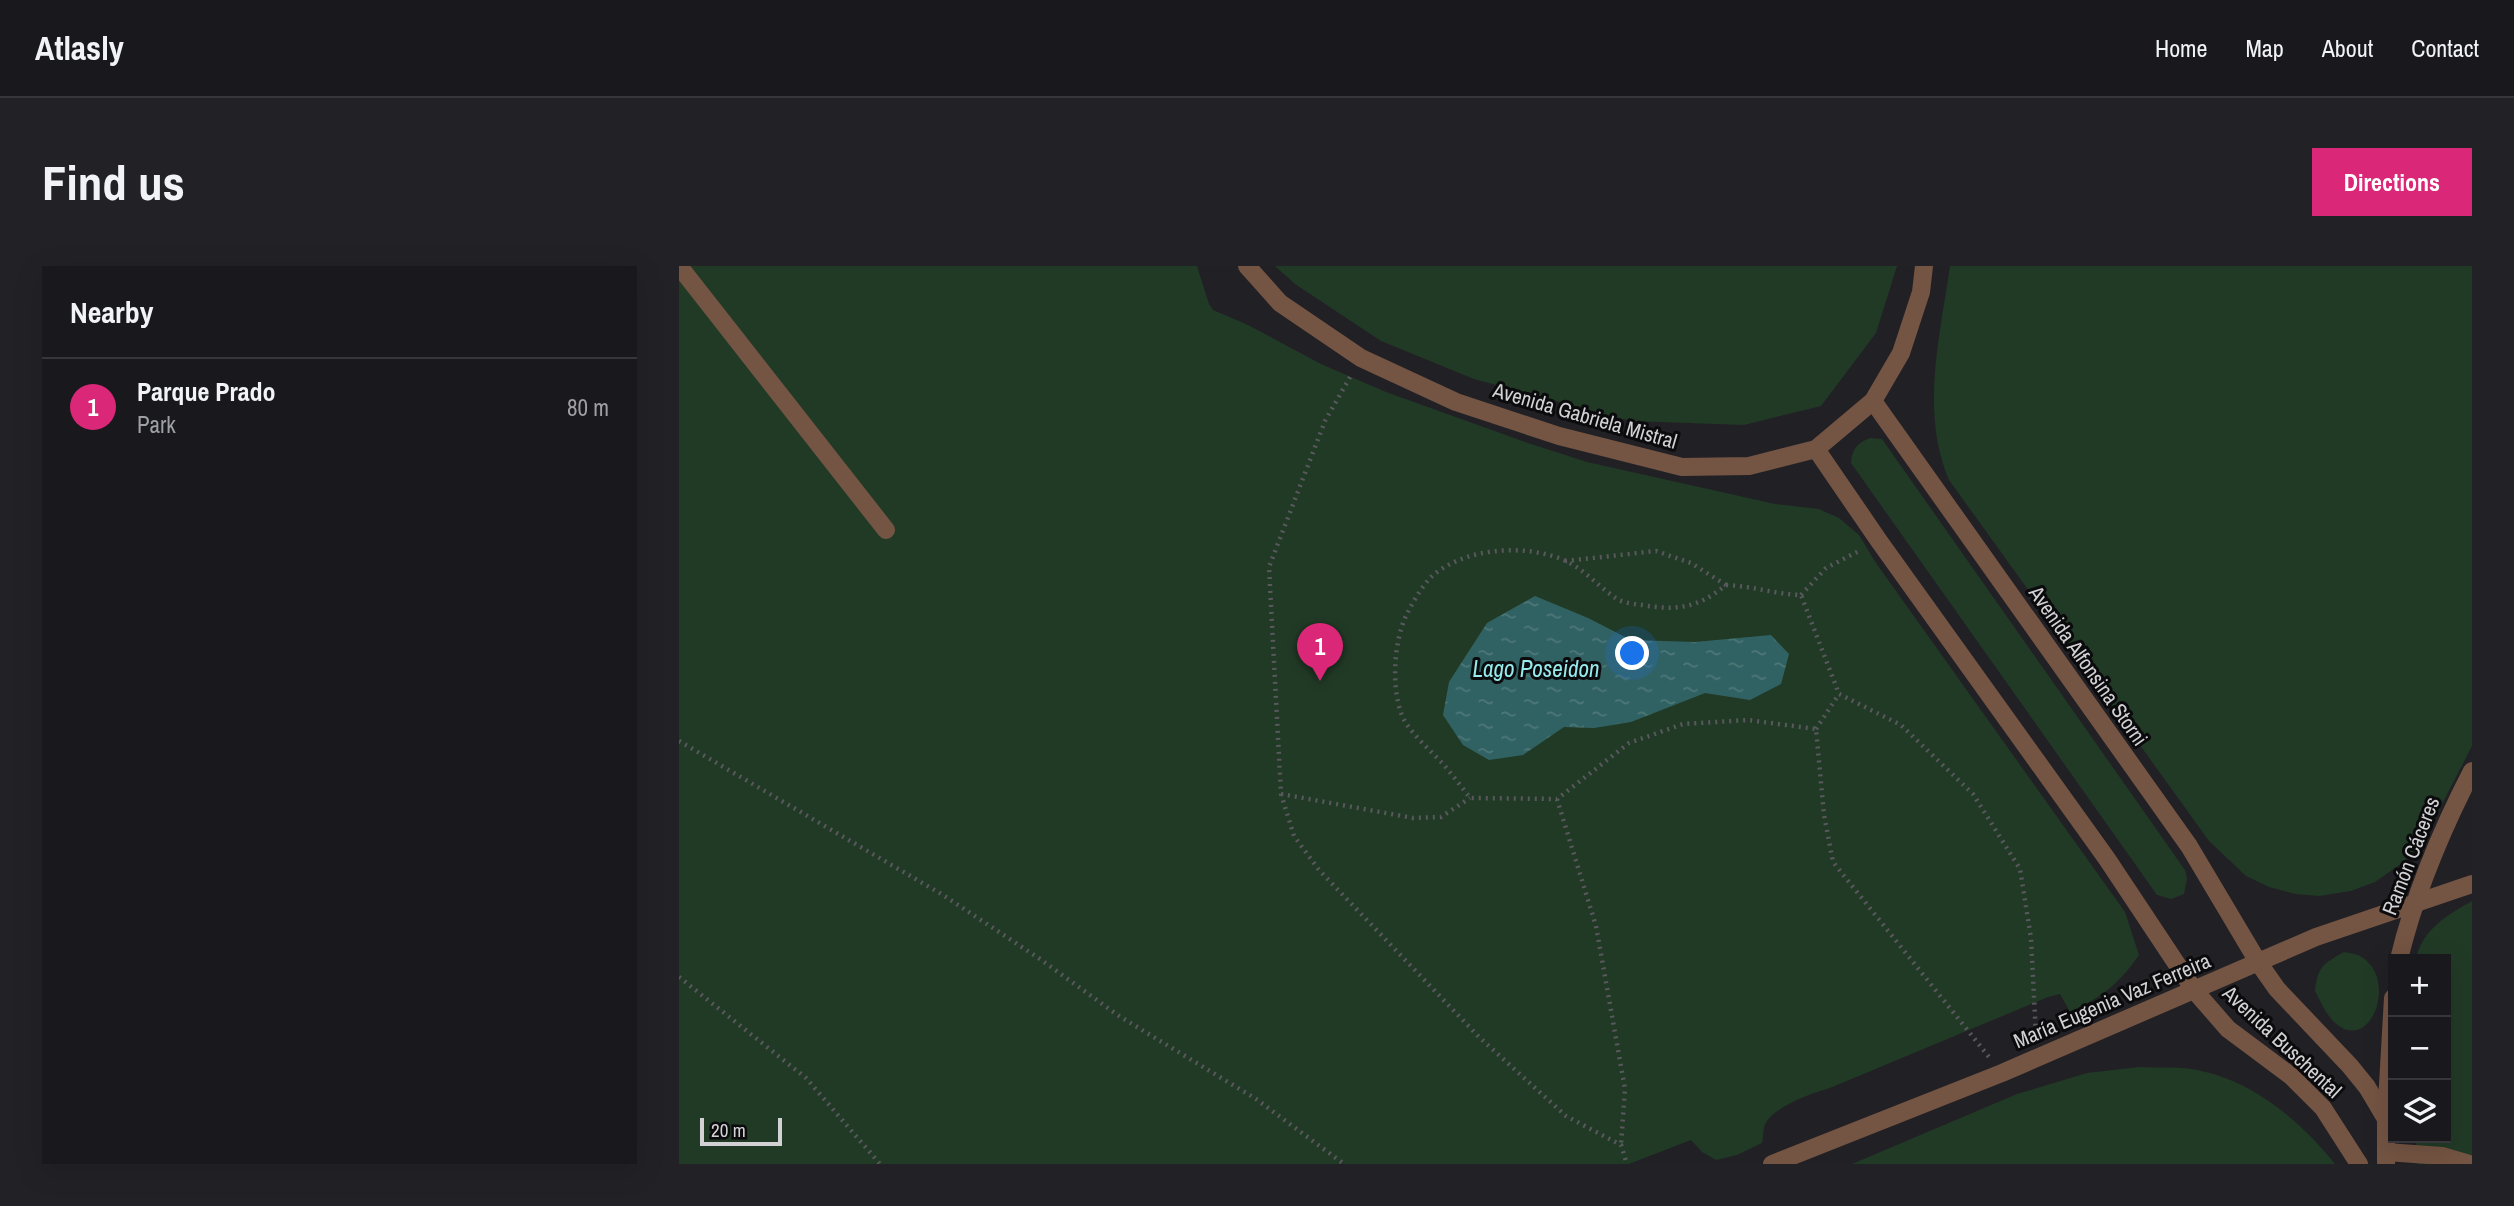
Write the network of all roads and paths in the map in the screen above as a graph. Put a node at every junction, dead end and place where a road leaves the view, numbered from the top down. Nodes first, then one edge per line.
1 (1247, 266) edge
2 (1924, 266) edge
3 (681, 272) edge
4 (1361, 358) junction
5 (1873, 401) junction
6 (1817, 449) junction
7 (887, 530) dead end
8 (1879, 541) junction
9 (1565, 561) junction
10 (1726, 585) junction
11 (1801, 595) junction
12 (1839, 694) junction
13 (1816, 729) junction
14 (679, 741) edge
15 (2472, 771) edge
16 (1281, 794) junction
17 (1470, 798) junction
18 (1557, 799) junction
19 (2472, 884) edge
20 (2413, 904) junction
21 (2400, 954) edge
22 (2258, 962) junction
23 (679, 977) edge
24 (2195, 990) junction
25 (2392, 1017) edge
26 (2038, 1058) junction
27 (2002, 1073) junction
28 (2386, 1119) junction
29 (1622, 1145) junction
30 (2386, 1158) edge
31 (880, 1164) edge
32 (1344, 1164) edge
33 (1627, 1164) edge
34 (1772, 1164) edge
35 (2359, 1164) edge
36 (2469, 1164) edge

1 - 4 street, Avenida Gabriela Mistral
2 - 5 street, Avenida Gabriela Mistral
3 - 7 street
4 - 6 street, Avenida Gabriela Mistral
4 - 16 path
5 - 6 street, Avenida Gabriela Mistral
5 - 22 street, Avenida Alfonsina Storni
6 - 8 street
8 - 11 path
8 - 24 street
9 - 10 path
9 - 10 path
9 - 17 path
10 - 11 path
11 - 12 path
12 - 13 path
12 - 26 path
13 - 18 path
13 - 27 path
14 - 32 path
15 - 20 street, Ramón Cáceres
16 - 17 path
16 - 29 path
17 - 18 path
18 - 29 path
19 - 20 street, María Eugenia Vaz Ferreira
20 - 21 street, Ramón Cáceres
20 - 22 street, María Eugenia Vaz Ferreira
22 - 24 street, María Eugenia Vaz Ferreira
22 - 28 street, Avenida Buschental
23 - 31 path
24 - 26 street, María Eugenia Vaz Ferreira
24 - 35 street, Avenida Buschental
25 - 28 street
26 - 27 street, María Eugenia Vaz Ferreira
27 - 34 street, María Eugenia Vaz Ferreira
28 - 30 street
29 - 33 path
30 - 36 street

